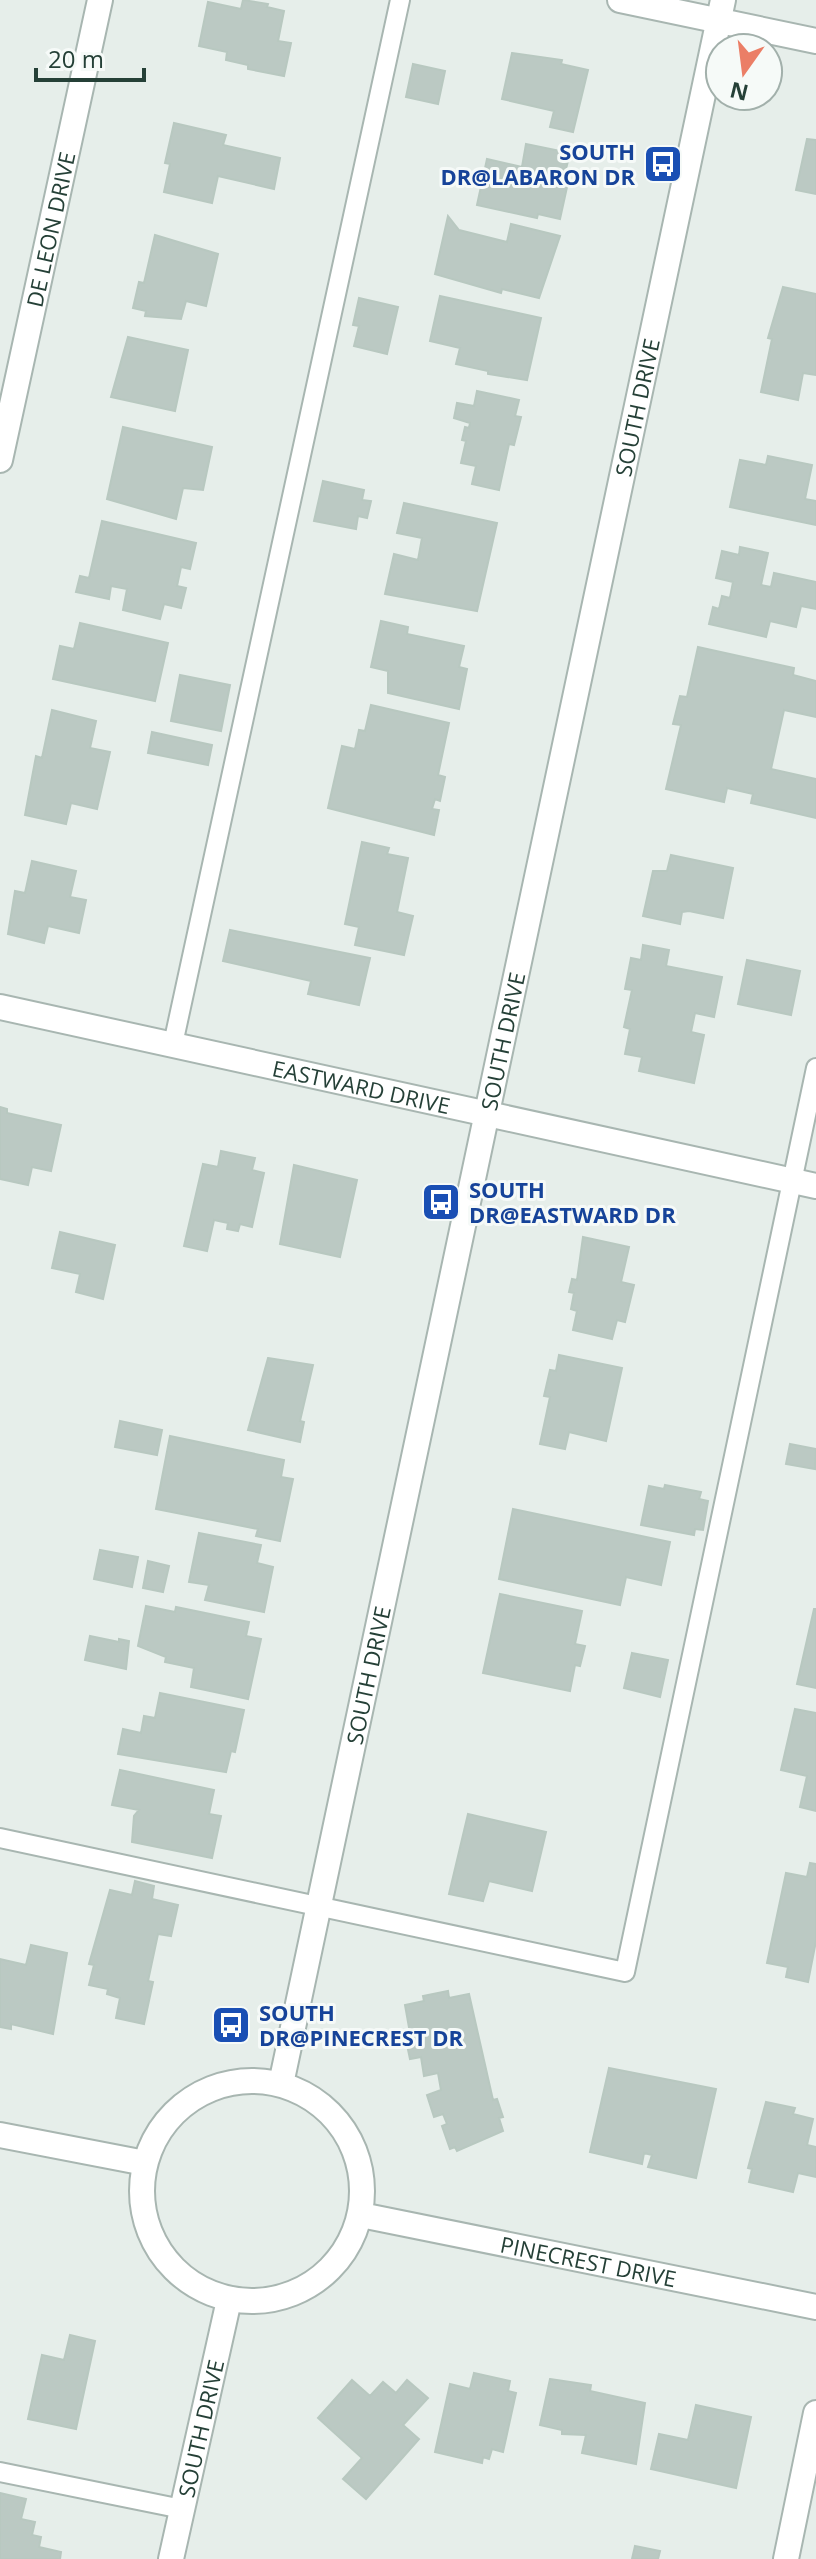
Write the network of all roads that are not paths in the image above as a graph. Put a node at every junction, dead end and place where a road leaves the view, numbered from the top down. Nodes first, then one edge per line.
1 (100, 0) edge
2 (400, 0) edge
3 (620, 0) edge
4 (721, 11) edge
5 (816, 41) edge
6 (0, 460) edge
7 (0, 1007) edge
8 (173, 1044) junction
9 (816, 1068) edge
10 (487, 1111) junction
11 (804, 1183) edge
12 (0, 1838) edge
13 (319, 1906) junction
14 (281, 2084) junction
15 (0, 2135) edge
16 (145, 2163) junction
17 (361, 2215) junction
18 (229, 2300) junction
19 (816, 2307) edge
20 (816, 2413) edge
21 (0, 2472) edge
22 (182, 2509) junction
23 (171, 2559) edge
24 (786, 2559) edge

1 - 6 street, DE LEON DRIVE
2 - 8 lane
3 - 4 street
4 - 5 street
4 - 10 street, SOUTH DRIVE
7 - 8 street, EASTWARD DRIVE
8 - 10 street, EASTWARD DRIVE
9 - 11 lane
10 - 11 street, EASTWARD DRIVE
10 - 13 street, SOUTH DRIVE
11 - 13 lane
12 - 13 lane
13 - 14 street, SOUTH DRIVE
14 - 16 street
14 - 17 street
15 - 16 street
16 - 18 street
17 - 18 street
17 - 19 street, PINECREST DRIVE
18 - 22 street, SOUTH DRIVE
20 - 24 street
21 - 22 lane
22 - 23 street, SOUTH DRIVE

